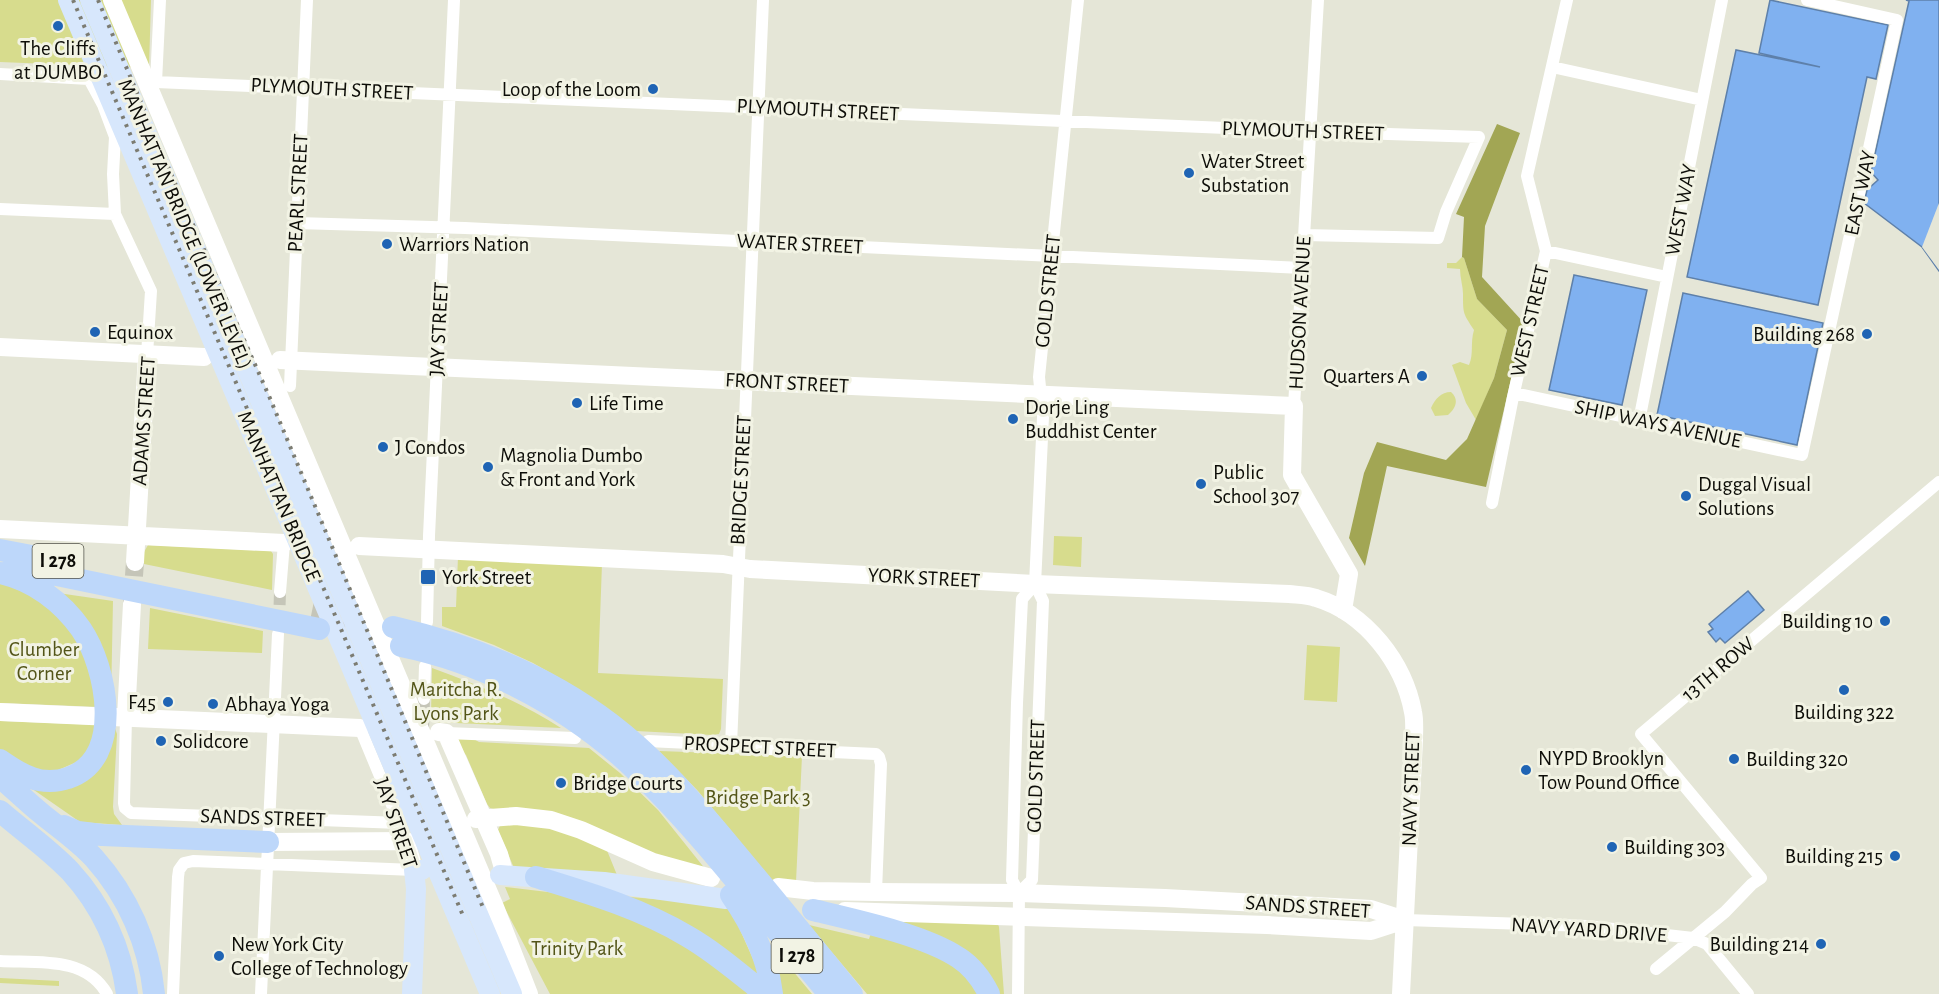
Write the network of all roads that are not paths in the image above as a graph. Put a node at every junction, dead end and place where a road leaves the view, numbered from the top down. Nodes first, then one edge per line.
1 (68, 0) edge
2 (90, 0) edge
3 (112, 0) edge
4 (160, 0) edge
5 (307, 0) edge
6 (454, 0) edge
7 (764, 0) edge
8 (1078, 0) edge
9 (1318, 0) edge
10 (1567, 0) edge
11 (1722, 0) edge
12 (1807, 0) edge
13 (1552, 67) junction
14 (0, 74) edge
15 (303, 88) junction
16 (450, 94) junction
17 (1702, 100) junction
18 (759, 107) junction
19 (1065, 121) junction
20 (1311, 131) junction
21 (0, 209) edge
22 (115, 214) junction
23 (297, 223) junction
24 (444, 227) junction
25 (1304, 235) junction
26 (752, 241) junction
27 (1546, 251) junction
28 (1052, 255) junction
29 (1302, 268) junction
30 (1667, 278) junction
31 (0, 347) edge
32 (147, 355) junction
33 (204, 357) dead end
34 (285, 361) junction
35 (438, 367) junction
36 (746, 381) junction
37 (290, 386) dead end
38 (1514, 393) junction
39 (1041, 395) junction
40 (1294, 406) junction
41 (1639, 421) junction
42 (1802, 455) joint
43 (1939, 482) edge
44 (1492, 503) dead end
45 (0, 529) edge
46 (136, 536) junction
47 (284, 543) joint
48 (359, 546) dead end
49 (0, 550) edge
50 (429, 550) junction
51 (0, 564) edge
52 (737, 566) junction
53 (0, 573) edge
54 (122, 574) junction
55 (1035, 584) junction
56 (144, 592) junction
57 (1343, 610) junction
58 (288, 614) junction
59 (418, 642) junction
60 (424, 699) tunnel mouth
61 (0, 712) edge
62 (126, 717) junction
63 (274, 724) junction
64 (360, 728) joint
65 (576, 730) junction
66 (442, 732) joint
67 (730, 745) junction
68 (648, 748) junction
69 (0, 760) edge
70 (0, 777) edge
71 (0, 812) edge
72 (42, 814) junction
73 (269, 819) junction
74 (480, 819) junction
75 (400, 823) junction
76 (406, 841) junction
77 (267, 853) junction
78 (418, 870) junction
79 (714, 870) junction
80 (502, 875) joint
81 (536, 877) junction
82 (778, 887) dead end
83 (876, 892) junction
84 (1019, 893) junction
85 (726, 899) dead end
86 (487, 910) junction
87 (800, 914) junction
88 (754, 916) junction
89 (1019, 917) junction
90 (1405, 920) junction
91 (1693, 938) junction
92 (0, 961) edge
93 (1656, 969) dead end
94 (524, 986) edge
95 (770, 993) edge
96 (106, 994) edge
97 (127, 994) edge
98 (154, 994) edge
99 (173, 994) edge
100 (261, 994) edge
101 (412, 994) edge
102 (490, 994) edge
103 (542, 994) edge
104 (829, 994) edge
105 (852, 994) edge
106 (988, 994) edge
107 (1018, 994) edge
108 (1401, 994) edge
109 (1748, 994) edge

1 - 102 main road, MANHATTAN BRIDGE
2 - 86 main road, MANHATTAN BRIDGE (LOWER LEVEL)
3 - 86 street, MANHATTAN BRIDGE
4 - 15 street, PLYMOUTH STREET
5 - 15 street, PEARL STREET
6 - 16 street, JAY STREET
7 - 18 street, BRIDGE STREET
8 - 19 street, GOLD STREET
9 - 20 street, HUDSON AVENUE
10 - 13 street, WEST STREET
11 - 17 street, WEST WAY
12 - 42 street, EAST WAY
13 - 17 street
13 - 27 street, WEST STREET
14 - 22 street, ADAMS STREET
15 - 16 street, PLYMOUTH STREET
15 - 23 street, PEARL STREET
16 - 18 street, PLYMOUTH STREET
16 - 24 street, JAY STREET
17 - 30 street, WEST WAY
18 - 19 street, PLYMOUTH STREET
18 - 26 street, BRIDGE STREET
19 - 20 street, PLYMOUTH STREET
19 - 28 street, GOLD STREET
20 - 25 street, HUDSON AVENUE
20 - 25 street, PLYMOUTH STREET
21 - 22 street
22 - 32 street, ADAMS STREET
23 - 24 street, WATER STREET
23 - 34 street, PEARL STREET
24 - 26 street, WATER STREET
24 - 35 street, JAY STREET
25 - 29 street, HUDSON AVENUE
26 - 28 street, WATER STREET
26 - 36 street, BRIDGE STREET
27 - 30 street
27 - 38 street, WEST STREET
28 - 29 street, WATER STREET
28 - 39 street, GOLD STREET
29 - 40 street, HUDSON AVENUE
30 - 41 street, WEST WAY
31 - 32 street
32 - 33 street
32 - 46 street, ADAMS STREET
34 - 35 street, FRONT STREET
34 - 37 street, PEARL STREET
35 - 36 street, FRONT STREET
35 - 50 street, JAY STREET
36 - 39 street, FRONT STREET
36 - 52 street, BRIDGE STREET
38 - 41 street, SHIP WAYS AVENUE
38 - 44 street, WEST STREET
39 - 40 street, FRONT STREET
39 - 55 street, GOLD STREET
40 - 57 street, HUDSON AVENUE
41 - 42 street, SHIP WAYS AVENUE
43 - 91 street, 13TH ROW
45 - 46 street
46 - 47 street
46 - 54 street, ADAMS STREET
47 - 58 street
48 - 50 street, YORK STREET
49 - 54 highway, I 278
50 - 52 street, YORK STREET
50 - 59 street, JAY STREET
51 - 54 highway, I 278
52 - 55 street, YORK STREET
52 - 67 street, BRIDGE STREET
53 - 69 highway
54 - 56 highway, I 278
55 - 57 street, YORK STREET
55 - 84 street, GOLD STREET
55 - 84 street, GOLD STREET
56 - 58 highway, I 278
56 - 62 street
57 - 90 street, NAVY STREET
58 - 63 street
59 - 60 street, JAY STREET
59 - 65 highway, I 278
59 - 68 highway, I 278
61 - 62 street
62 - 63 street
62 - 73 street, SANDS STREET
63 - 64 street
63 - 73 street
64 - 75 street, JAY STREET
65 - 66 street
65 - 79 highway, I 278
66 - 74 street
67 - 68 street, PROSPECT STREET
67 - 83 street, PROSPECT STREET
68 - 87 highway, I 278
70 - 72 highway
71 - 97 highway
72 - 77 highway
72 - 98 highway
73 - 75 street, SANDS STREET
73 - 77 street
74 - 79 street
74 - 80 street
75 - 76 street, JAY STREET
76 - 77 street, SANDS STREET
76 - 78 street, JAY STREET
77 - 78 street, SANDS STREET
77 - 99 street, SANDS STREET
77 - 100 street
78 - 101 main road, JAY STREET
79 - 88 highway, I 278
80 - 81 main road
81 - 85 main road
81 - 95 highway
82 - 83 street, SANDS STREET
83 - 84 street, SANDS STREET
84 - 89 street, GOLD STREET
84 - 90 street, SANDS STREET
86 - 94 main road, MANHATTAN BRIDGE (LOWER LEVEL)
86 - 94 street, MANHATTAN BRIDGE
87 - 89 street, SANDS STREET
87 - 105 highway, I 278
87 - 106 highway
88 - 95 highway
88 - 104 highway, I 278
89 - 90 street, SANDS STREET
89 - 107 street, GOLD STREET
90 - 91 street, NAVY YARD DRIVE
90 - 108 street, NAVY STREET
91 - 93 street
91 - 109 street, NAVY YARD DRIVE
92 - 96 street
94 - 103 street, MANHATTAN BRIDGE

